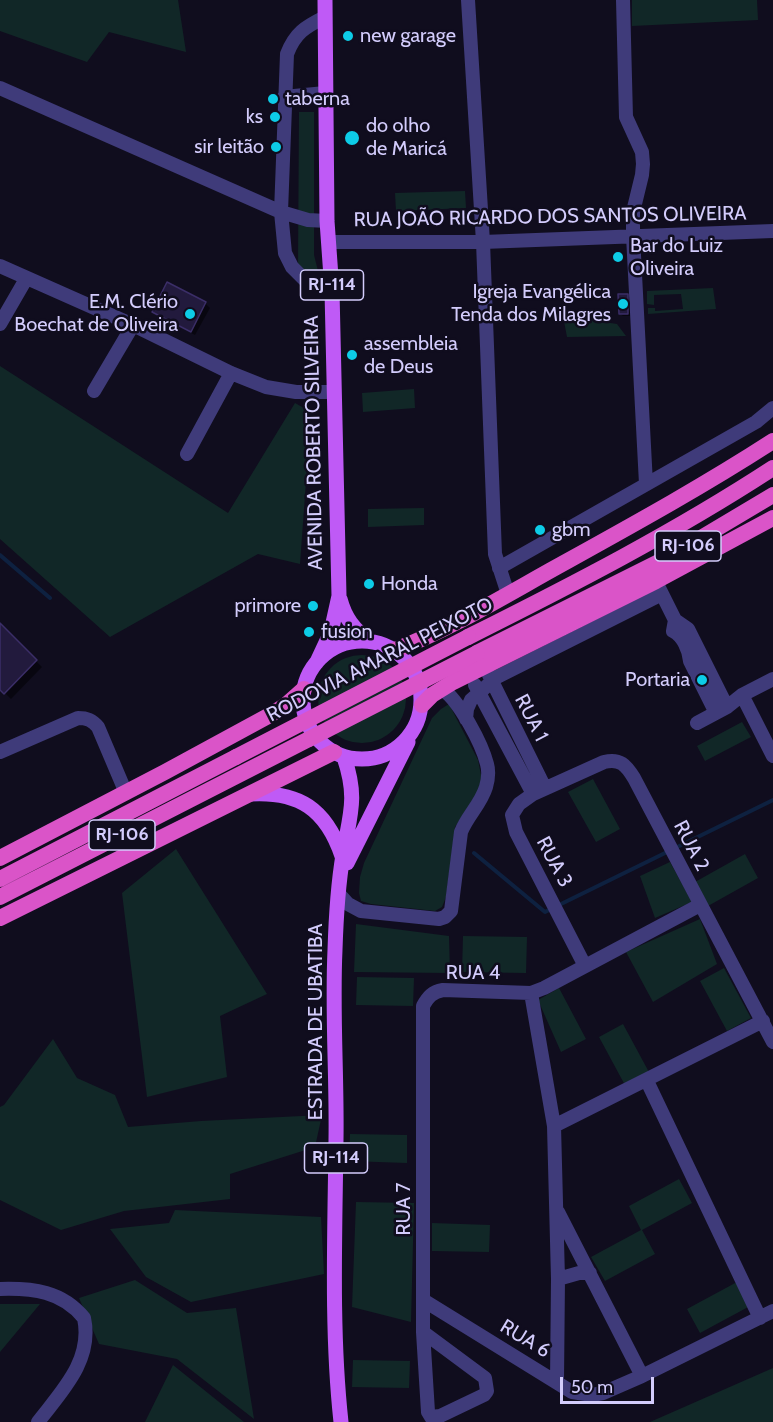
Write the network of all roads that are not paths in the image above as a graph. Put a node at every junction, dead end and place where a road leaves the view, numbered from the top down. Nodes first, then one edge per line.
1 (325, 0) edge
2 (468, 0) edge
3 (623, 0) edge
4 (325, 17) junction
5 (0, 88) edge
6 (325, 93) junction
7 (284, 97) junction
8 (281, 212) junction
9 (327, 221) junction
10 (773, 231) edge
11 (633, 236) junction
12 (329, 242) junction
13 (483, 242) junction
14 (0, 266) edge
15 (26, 279) junction
16 (332, 291) junction
17 (0, 324) edge
18 (133, 326) junction
19 (231, 373) junction
20 (94, 392) dead end
21 (333, 392) junction
22 (773, 408) edge
23 (773, 441) edge
24 (187, 454) dead end
25 (773, 468) edge
26 (646, 484) junction
27 (773, 495) edge
28 (773, 519) edge
29 (499, 568) junction
30 (659, 587) junction
31 (508, 594) junction
32 (339, 596) junction
33 (674, 625) junction
34 (370, 641) junction
35 (395, 650) junction
36 (483, 658) junction
37 (317, 662) junction
38 (463, 677) junction
39 (773, 679) edge
40 (491, 682) junction
41 (442, 688) junction
42 (304, 689) junction
43 (479, 691) junction
44 (742, 695) junction
45 (422, 705) junction
46 (722, 710) junction
47 (466, 719) junction
48 (697, 723) dead end
49 (414, 729) junction
50 (0, 752) edge
51 (339, 754) junction
52 (773, 756) edge
53 (539, 791) junction
54 (126, 793) junction
55 (249, 794) junction
56 (342, 856) junction
57 (0, 858) edge
58 (341, 874) junction
59 (0, 879) edge
60 (339, 894) junction
61 (0, 897) edge
62 (700, 905) junction
63 (0, 918) edge
64 (585, 966) junction
65 (531, 993) junction
66 (423, 1006) joint
67 (763, 1021) junction
68 (773, 1042) edge
69 (646, 1081) junction
70 (554, 1126) junction
71 (557, 1210) junction
72 (590, 1273) junction
73 (558, 1280) junction
74 (0, 1289) edge
75 (423, 1300) junction
76 (767, 1314) edge
77 (423, 1332) junction
78 (557, 1355) junction
79 (536, 1369) junction
80 (642, 1376) junction
81 (557, 1381) junction
82 (38, 1422) edge
83 (341, 1422) edge

1 - 4 main road, AVENIDA ROBERTO SILVEIRA / RJ-114
2 - 13 street
3 - 11 street
4 - 6 main road, AVENIDA ROBERTO SILVEIRA / RJ-114
4 - 7 street
5 - 8 street
6 - 7 street
6 - 9 main road, AVENIDA ROBERTO SILVEIRA / RJ-114
7 - 8 street
8 - 9 street
8 - 16 street
9 - 12 main road, AVENIDA ROBERTO SILVEIRA / RJ-114
10 - 11 street, RUA JOÃO RICARDO DOS SANTOS OLIVEIRA
11 - 13 street, RUA JOÃO RICARDO DOS SANTOS OLIVEIRA
11 - 26 street
12 - 13 street, RUA JOÃO RICARDO DOS SANTOS OLIVEIRA
12 - 16 main road, AVENIDA ROBERTO SILVEIRA / RJ-114
13 - 29 street
14 - 15 street
15 - 17 street
15 - 18 street
16 - 21 main road, AVENIDA ROBERTO SILVEIRA / RJ-114
18 - 19 street
18 - 20 street
19 - 21 street
19 - 24 street
21 - 32 main road, AVENIDA ROBERTO SILVEIRA / RJ-114
22 - 26 street
23 - 31 highway
25 - 59 highway, RODOVIA AMARAL PEIXOTO / RJ-106, bridge
26 - 29 street
27 - 36 highway, RODOVIA AMARAL PEIXOTO / RJ-106
28 - 30 highway
29 - 31 street
30 - 33 street
30 - 36 highway
30 - 40 street
31 - 35 highway
32 - 34 main road, AVENIDA ROBERTO SILVEIRA / RJ-114
32 - 37 main road, AVENIDA ROBERTO SILVEIRA / RJ-114
33 - 46 street
33 - 46 street
34 - 35 main road, RJ-114
34 - 37 main road, RJ-114
35 - 45 main road, RJ-114
36 - 38 highway
36 - 40 street, RUA 1
36 - 61 highway, RODOVIA AMARAL PEIXOTO / RJ-106, bridge
37 - 42 main road, RJ-114
38 - 41 highway
38 - 43 street, RUA 1
39 - 44 street
40 - 43 street
40 - 53 street, RUA 1
41 - 45 highway
41 - 47 street
42 - 51 main road
42 - 54 highway
43 - 47 street
43 - 53 street, RUA 1
44 - 46 street
44 - 52 street
45 - 49 main road, RJ-114
46 - 48 street
47 - 60 street
49 - 51 main road, RJ-114
49 - 58 main road, ESTRADA DE UBATIBA / RJ-114
50 - 54 street
51 - 55 highway
51 - 56 main road, ESTRADA DE UBATIBA / RJ-114
53 - 62 street, RUA 2
53 - 64 street, RUA 3
54 - 57 highway
55 - 56 main road
55 - 63 highway
56 - 58 main road, ESTRADA DE UBATIBA / RJ-114
58 - 60 main road, ESTRADA DE UBATIBA / RJ-114
60 - 83 main road, ESTRADA DE UBATIBA / RJ-114
62 - 64 street
62 - 67 street, RUA 2
64 - 65 street
65 - 66 street, RUA 4
65 - 70 street
66 - 75 street, RUA 7
67 - 68 street, RUA 2
67 - 69 street
69 - 70 street
69 - 76 street
70 - 71 street
71 - 72 street
71 - 73 street
72 - 73 street
72 - 80 street
73 - 78 street
74 - 82 street
75 - 77 street, RUA 7
75 - 79 street, RUA 6
76 - 80 street, RUA 6
77 - 77 street, RUA 7
78 - 79 street
78 - 81 street
79 - 81 street, RUA 6
80 - 81 street, RUA 6

